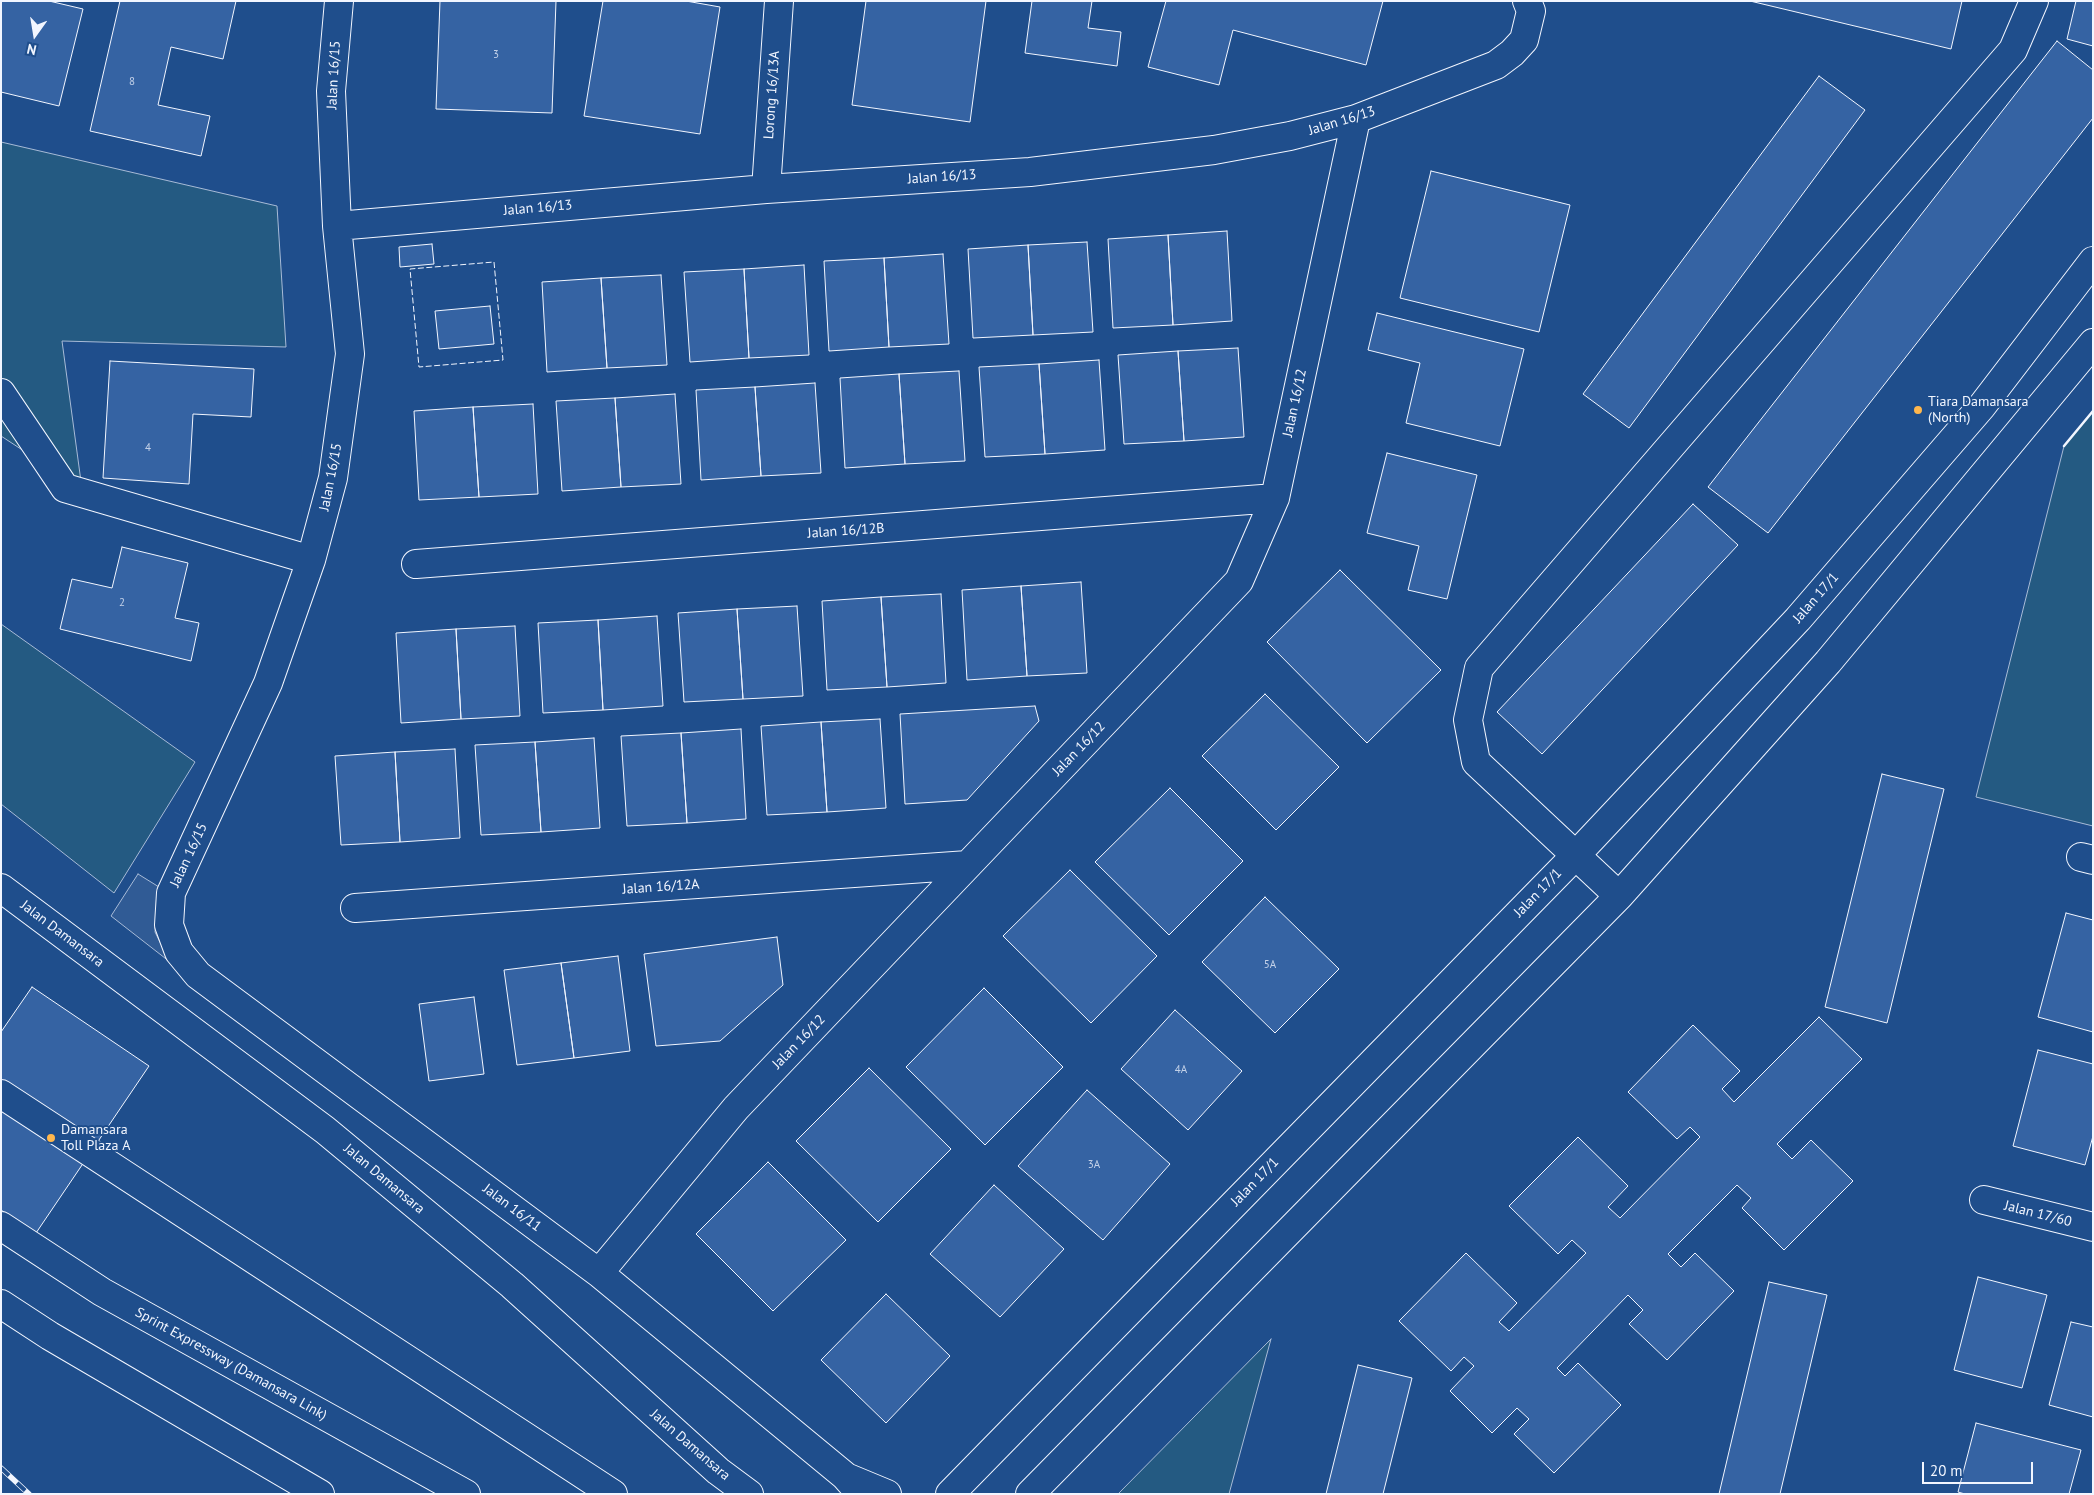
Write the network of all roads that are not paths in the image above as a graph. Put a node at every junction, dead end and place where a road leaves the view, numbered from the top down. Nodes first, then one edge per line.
1 (339, 1) edge
2 (779, 1) edge
3 (1527, 1) edge
4 (2034, 1) edge
5 (1356, 120) junction
6 (766, 188) junction
7 (337, 226) junction
8 (2093, 261) edge
9 (2093, 343) edge
10 (1, 394) edge
11 (1275, 498) junction
12 (311, 560) junction
13 (416, 564) dead end
14 (1576, 855) junction
15 (968, 865) junction
16 (1, 888) edge
17 (1619, 896) junction
18 (355, 908) dead end
19 (169, 925) joint
20 (1, 1094) edge
21 (1984, 1200) dead end
22 (1, 1226) edge
23 (2093, 1227) edge
24 (599, 1273) junction
25 (1, 1304) edge
26 (853, 1485) edge
27 (958, 1485) edge
28 (320, 1494) edge
29 (466, 1494) edge
30 (612, 1494) edge
31 (749, 1494) edge
32 (887, 1494) edge
33 (934, 1494) edge
34 (1030, 1494) edge

1 - 7 main road, Jalan 16/15
2 - 6 main road, Lorong 16/13A
3 - 5 main road, Jalan 16/13
4 - 14 main road
5 - 6 main road, Jalan 16/13
5 - 11 main road, Jalan 16/12
6 - 7 main road, Jalan 16/13
7 - 12 main road, Jalan 16/15
8 - 14 main road, Jalan 17/1
9 - 17 main road
10 - 12 main road
11 - 13 main road, Jalan 16/12B
11 - 15 main road, Jalan 16/12
12 - 19 main road, Jalan 16/15
14 - 17 main road
14 - 27 main road, Jalan 17/1
15 - 18 main road, Jalan 16/12A
15 - 24 main road, Jalan 16/12
16 - 31 main road, Jalan Damansara
17 - 34 main road
19 - 24 main road, Jalan 16/11
20 - 30 main road
21 - 23 main road, Jalan 17/60
22 - 29 main road, Sprint Expressway (Damansara Link)
24 - 26 main road, Jalan 16/11
25 - 28 main road
26 - 32 main road, Jalan 16/11
27 - 33 main road, Jalan 17/1

